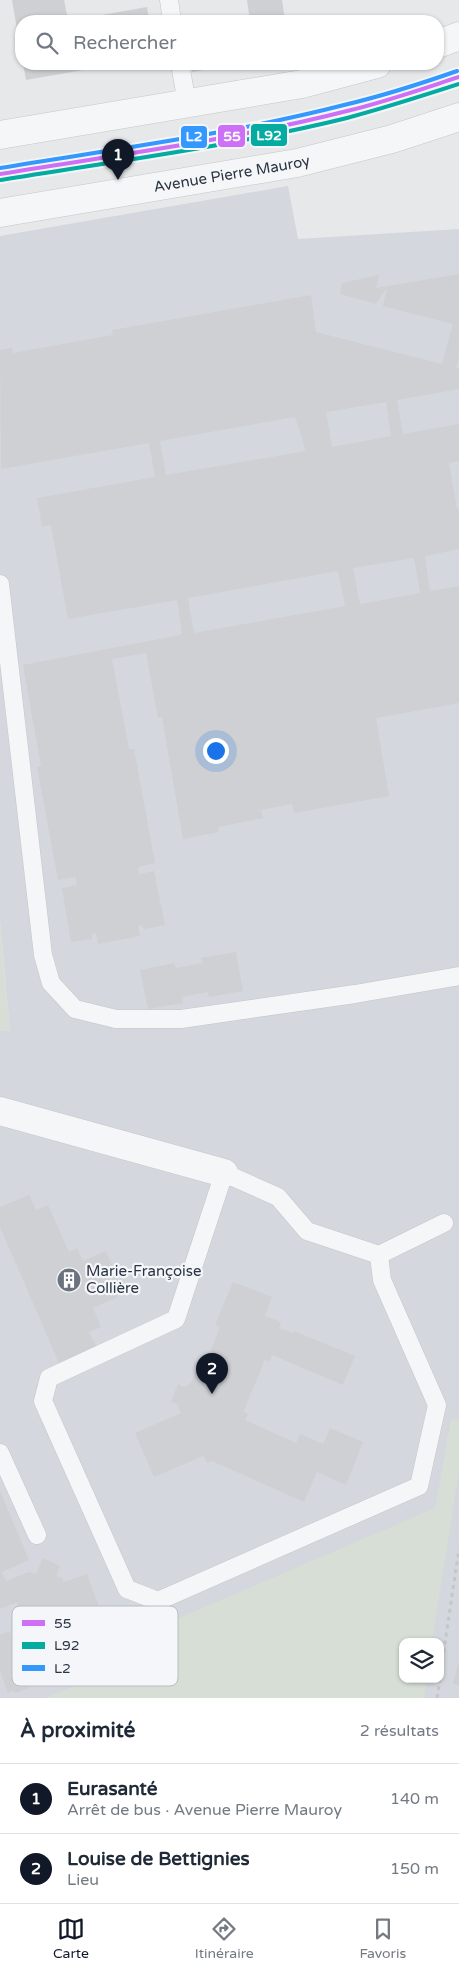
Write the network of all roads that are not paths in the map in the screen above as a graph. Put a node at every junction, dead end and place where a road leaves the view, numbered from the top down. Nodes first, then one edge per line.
1 (169, 0) edge
2 (171, 15) edge
3 (459, 36) edge
4 (444, 42) edge
5 (181, 70) edge
6 (354, 70) edge
7 (459, 77) edge
8 (187, 104) junction
9 (459, 117) edge
10 (0, 135) edge
11 (0, 174) edge
12 (0, 213) edge
13 (0, 584) edge
14 (459, 976) edge
15 (0, 1111) edge
16 (224, 1173) junction
17 (444, 1223) dead end
18 (380, 1255) junction
19 (0, 1453) edge
20 (37, 1535) dead end

1 - 2 lane
3 - 4 street
5 - 8 lane
6 - 8 street
7 - 11 lane
8 - 10 street
9 - 12 street, Avenue Pierre Mauroy
13 - 14 lane
15 - 16 street
16 - 18 lane
16 - 18 lane
17 - 18 lane
19 - 20 lane

